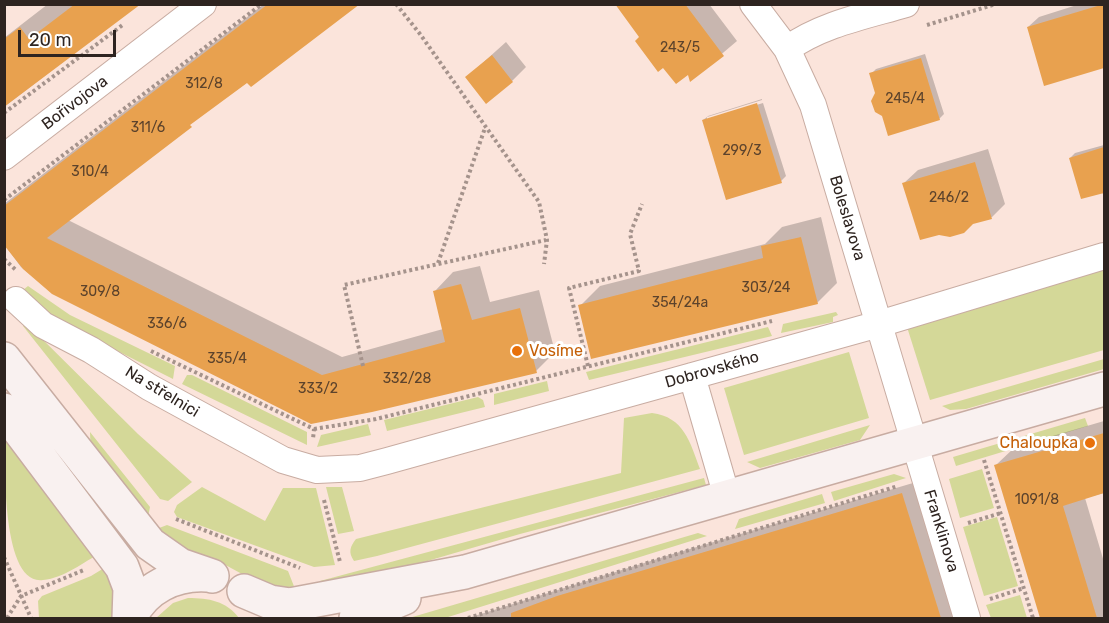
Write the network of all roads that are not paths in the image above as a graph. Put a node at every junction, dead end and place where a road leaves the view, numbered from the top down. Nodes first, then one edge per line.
1 (203, 4) edge
2 (753, 4) edge
3 (906, 4) edge
4 (787, 48) junction
5 (4, 157) edge
6 (1104, 256) edge
7 (16, 300) dead end
8 (879, 324) junction
9 (4, 359) edge
10 (692, 376) junction
11 (1104, 389) edge
12 (4, 410) edge
13 (915, 444) junction
14 (314, 458) joint
15 (727, 496) junction
16 (465, 572) junction
17 (212, 576) junction
18 (244, 591) junction
19 (129, 618) edge
20 (267, 618) edge
21 (356, 618) edge
22 (968, 618) edge

1 - 5 street, Bořivojova
2 - 4 street, Boleslavova
3 - 4 street
4 - 8 street, Boleslavova
6 - 8 street, Dobrovského
7 - 14 street, Na střelnici
8 - 10 street, Dobrovského
8 - 13 street, Boleslavova
9 - 17 main road
10 - 14 street, Dobrovského
10 - 15 street
11 - 13 main road
12 - 19 main road
13 - 15 main road
13 - 22 street, Franklinova
15 - 16 main road
16 - 18 main road
16 - 21 main road
17 - 18 main road
17 - 19 main road
18 - 20 main road

